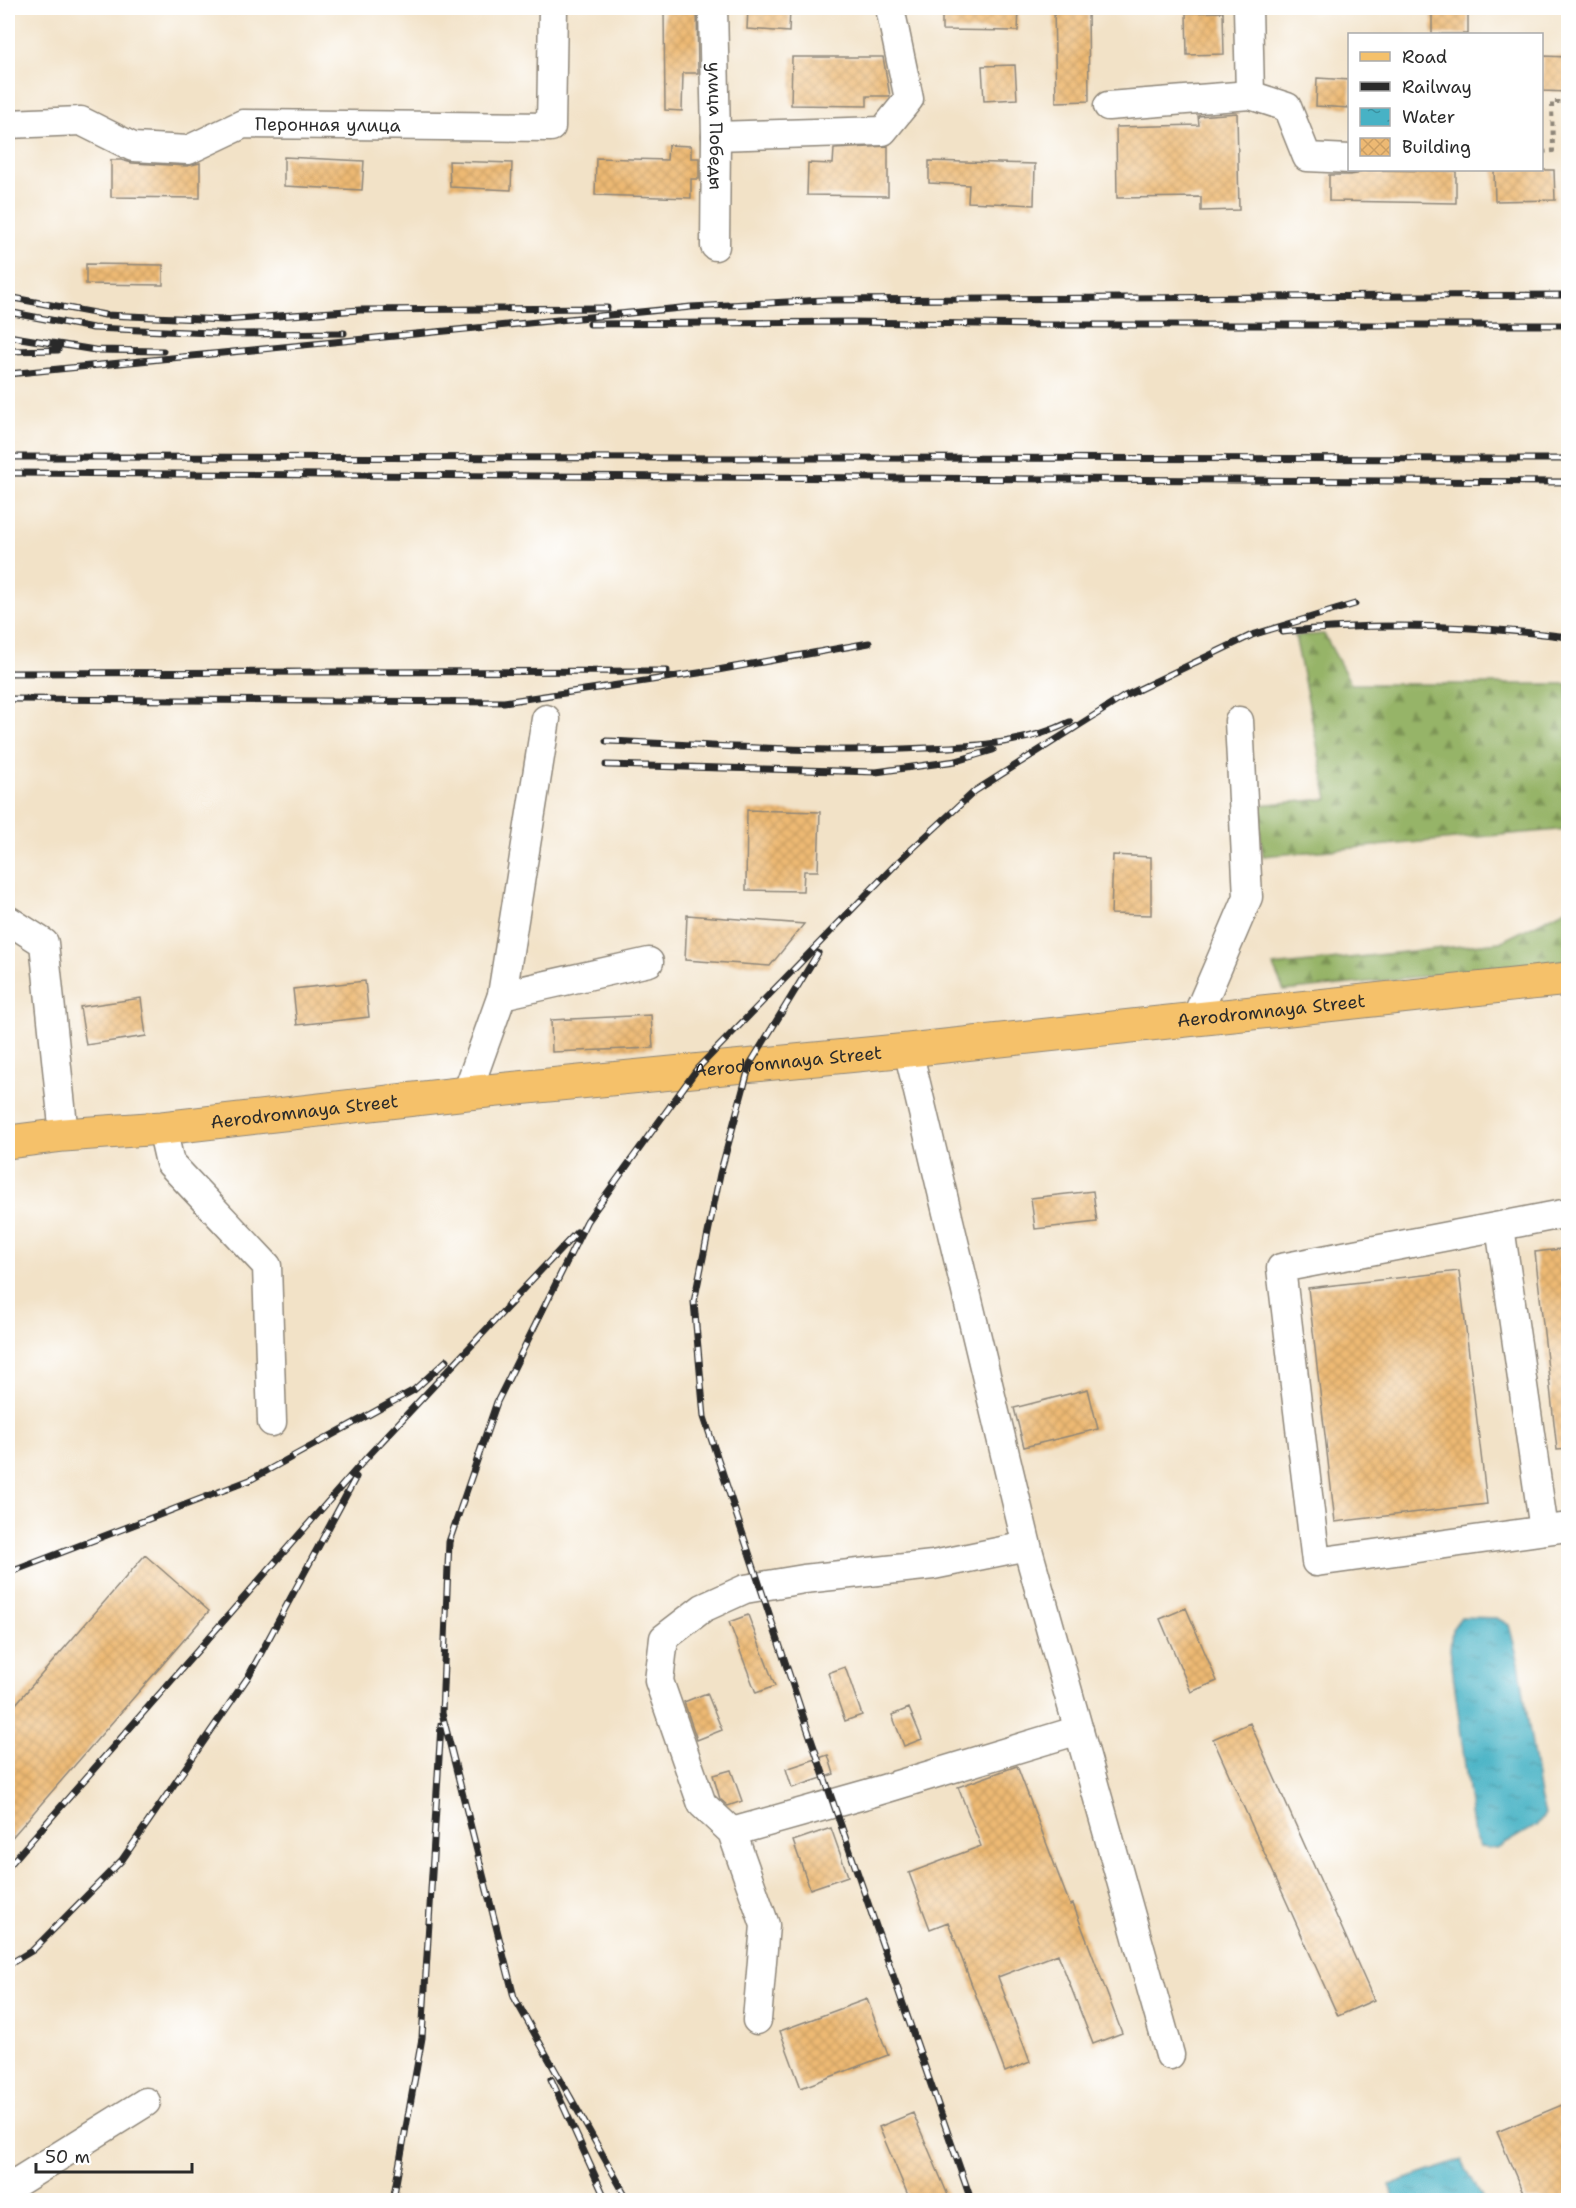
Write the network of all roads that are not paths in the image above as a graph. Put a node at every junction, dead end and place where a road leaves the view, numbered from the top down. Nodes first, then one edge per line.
1 (553, 8) edge
2 (713, 8) edge
3 (890, 8) edge
4 (1248, 8) edge
5 (1250, 95) junction
6 (1108, 106) dead end
7 (8, 124) edge
8 (716, 136) junction
9 (1348, 159) edge
10 (715, 246) dead end
11 (546, 719) dead end
12 (1239, 721) dead end
13 (8, 920) edge
14 (649, 962) dead end
15 (1569, 979) edge
16 (502, 995) junction
17 (1196, 1018) junction
18 (908, 1050) junction
19 (467, 1093) junction
20 (162, 1128) junction
21 (64, 1135) junction
22 (8, 1137) edge
23 (1569, 1213) edge
24 (1500, 1227) junction
25 (272, 1422) dead end
26 (1556, 1528) edge
27 (1027, 1546) junction
28 (1079, 1730) junction
29 (732, 1832) junction
30 (757, 2020) dead end
31 (1170, 2055) dead end
32 (146, 2102) dead end
33 (8, 2188) edge

1 - 7 street, Перонная улица
2 - 8 street, улица Победы
3 - 8 street
4 - 5 street
5 - 6 street
5 - 9 street
8 - 10 street, улица Победы
11 - 16 street
12 - 17 street
13 - 21 street
14 - 16 street
15 - 17 main road, Aerodromnaya Street
16 - 19 street
17 - 18 main road, Aerodromnaya Street
18 - 19 main road, Aerodromnaya Street
18 - 27 street
19 - 20 main road, Aerodromnaya Street
20 - 21 main road, Aerodromnaya Street
20 - 25 street
21 - 22 main road, Aerodromnaya Street
23 - 24 street
24 - 26 street
24 - 26 street
27 - 28 street
27 - 29 street
28 - 29 street
28 - 31 street
29 - 30 street
32 - 33 street

